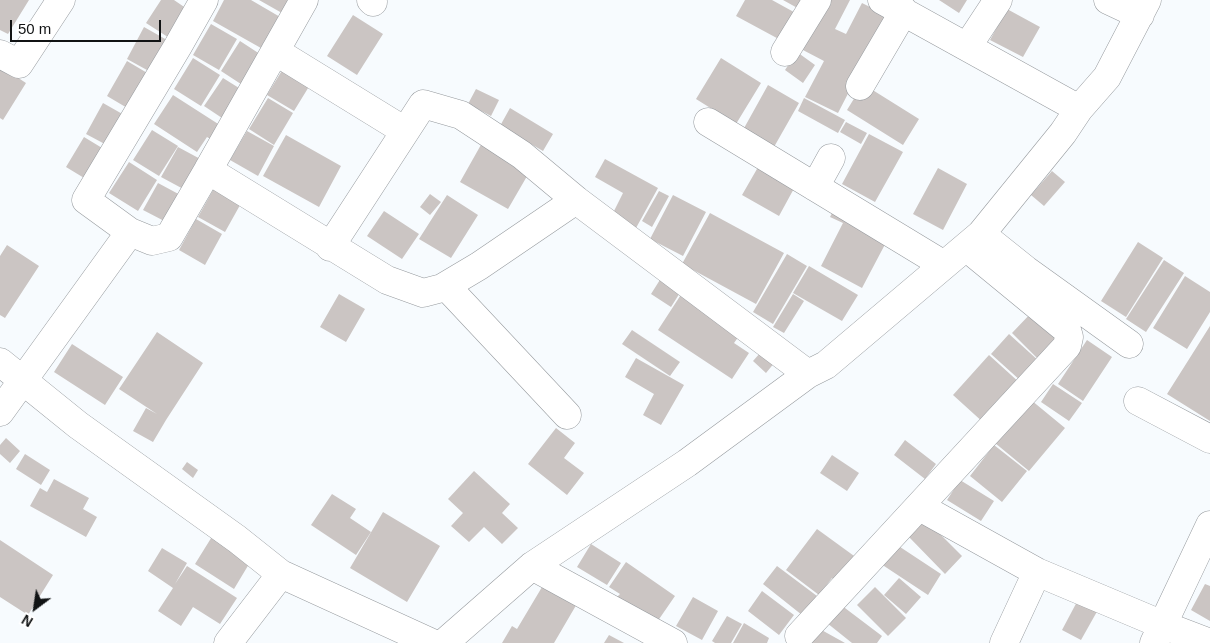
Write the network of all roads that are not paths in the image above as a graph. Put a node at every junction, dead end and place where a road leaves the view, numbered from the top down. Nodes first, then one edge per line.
1 (62, 0) edge
2 (204, 0) edge
3 (304, 0) edge
4 (817, 0) edge
5 (998, 0) edge
6 (1108, 0) edge
7 (893, 6) edge
8 (1144, 7) edge
9 (968, 47) junction
10 (275, 51) junction
11 (784, 52) dead end
12 (0, 54) edge
13 (860, 86) dead end
14 (1078, 109) junction
15 (708, 122) dead end
16 (405, 131) junction
17 (831, 158) dead end
18 (208, 170) junction
19 (815, 187) junction
20 (576, 200) junction
21 (130, 232) junction
22 (973, 240) junction
23 (330, 247) junction
24 (944, 265) junction
25 (446, 286) junction
26 (1129, 344) dead end
27 (0, 362) edge
28 (808, 374) junction
29 (23, 380) junction
30 (1138, 401) dead end
31 (0, 412) edge
32 (567, 415) dead end
33 (1210, 439) edge
34 (920, 506) junction
35 (1210, 525) edge
36 (532, 566) junction
37 (1037, 572) junction
38 (281, 574) junction
39 (1159, 634) edge
40 (799, 636) dead end
41 (1009, 642) edge
42 (228, 643) edge
43 (432, 643) edge
44 (444, 643) edge
45 (673, 643) edge
46 (1210, 643) edge

1 - 12 street
2 - 21 street
3 - 10 street
4 - 11 street
5 - 9 street
6 - 8 street
7 - 9 street
7 - 13 street
8 - 14 street
9 - 14 street
10 - 16 street
10 - 18 street
14 - 22 street
15 - 19 street
16 - 20 street
16 - 23 street
17 - 19 street
18 - 21 street
18 - 23 street
19 - 24 street
20 - 25 street
20 - 28 street
21 - 29 street
22 - 24 street
22 - 26 street
22 - 34 street
23 - 25 street
24 - 28 street
25 - 32 street
27 - 29 street
28 - 36 street
29 - 31 street
29 - 38 street
30 - 33 street
34 - 37 street
34 - 40 street
35 - 39 street
36 - 44 street
36 - 45 street
37 - 39 street
37 - 41 street
38 - 42 street
38 - 43 street
39 - 46 street

